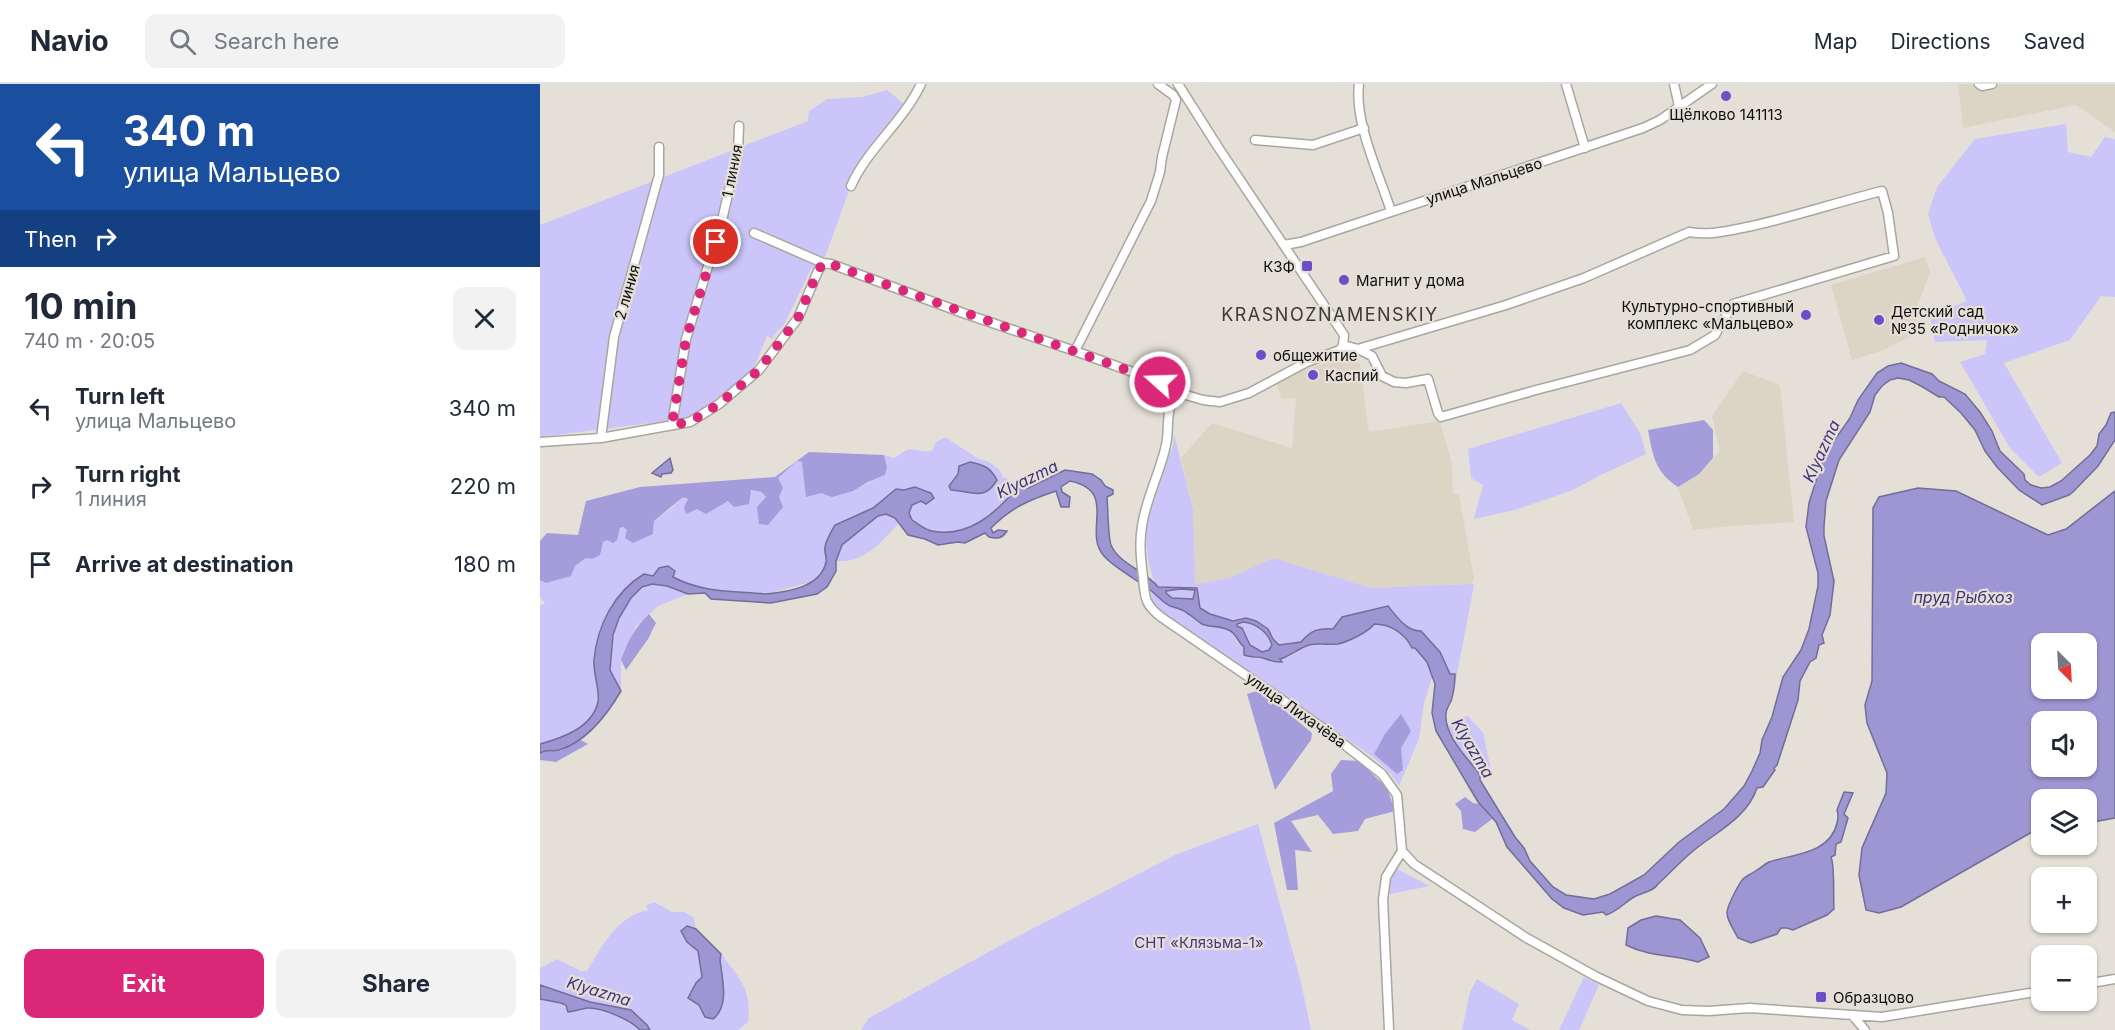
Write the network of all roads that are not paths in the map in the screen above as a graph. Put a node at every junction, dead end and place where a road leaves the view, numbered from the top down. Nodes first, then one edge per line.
1 (921, 84) edge
2 (1158, 84) edge
3 (1178, 84) edge
4 (1359, 84) edge
5 (1566, 84) edge
6 (1674, 84) edge
7 (1712, 84) edge
8 (1979, 84) edge
9 (1992, 84) edge
10 (1185, 96) junction
11 (1176, 100) junction
12 (1679, 106) junction
13 (738, 126) dead end
14 (1364, 128) junction
15 (1255, 140) dead end
16 (659, 147) dead end
17 (1585, 148) junction
18 (851, 186) dead end
19 (1391, 211) junction
20 (754, 233) dead end
21 (1284, 246) junction
22 (823, 263) junction
23 (1343, 345) junction
24 (1358, 349) junction
25 (1075, 351) junction
26 (1179, 393) junction
27 (672, 425) junction
28 (601, 438) junction
29 (540, 442) edge
30 (1402, 851) junction
31 (2115, 979) edge
32 (2097, 982) edge
33 (2031, 993) edge
34 (1853, 1016) junction
35 (1389, 1030) edge
36 (1865, 1030) edge

1 - 18 street
2 - 11 street
3 - 10 street
4 - 14 street
5 - 17 street
6 - 12 street
7 - 12 street, улица Мальцево
8 - 9 street
10 - 11 street
10 - 21 street
11 - 25 street
12 - 17 street, улица Мальцево
13 - 27 street, 1 линия
14 - 15 street
14 - 19 street
16 - 28 street, 2 линия
17 - 19 street, улица Мальцево
19 - 21 street, улица Мальцево
20 - 22 street
21 - 23 street
22 - 25 street
22 - 27 street
23 - 24 street
23 - 26 street
24 - 24 street
25 - 26 street
26 - 30 street, улица Лихачёва
27 - 28 street
28 - 29 street
30 - 34 street
30 - 35 street
31 - 32 street
33 - 34 street
34 - 36 street

